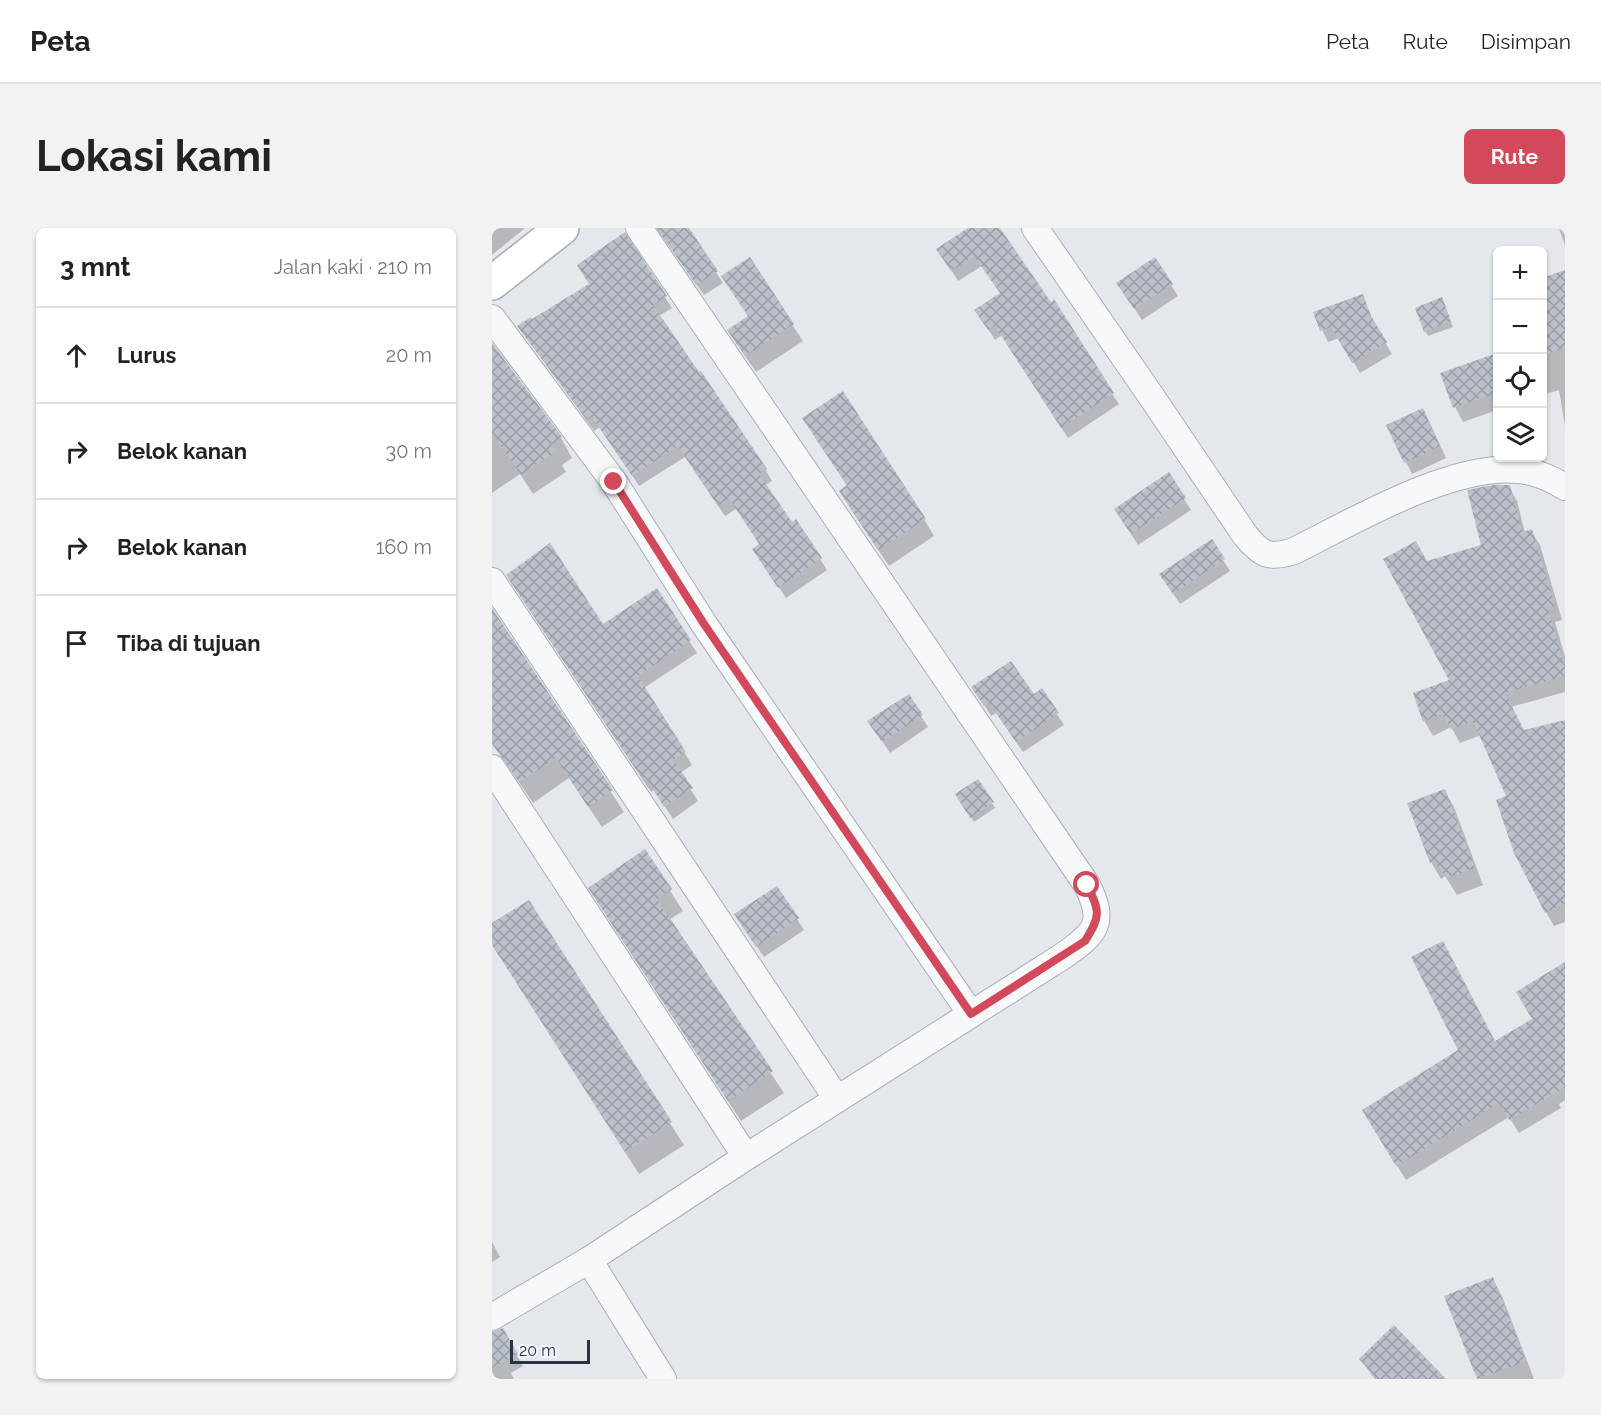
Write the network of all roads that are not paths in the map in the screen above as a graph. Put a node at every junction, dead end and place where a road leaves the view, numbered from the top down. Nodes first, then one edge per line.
1 (562, 228) edge
2 (639, 228) edge
3 (1035, 228) edge
4 (492, 283) edge
5 (492, 318) edge
6 (1565, 487) edge
7 (492, 581) edge
8 (492, 768) edge
9 (971, 1014) junction
10 (837, 1099) junction
11 (746, 1157) junction
12 (589, 1260) junction
13 (492, 1317) edge
14 (663, 1379) edge

1 - 4 main road
2 - 9 street
3 - 6 street
5 - 9 street
7 - 10 street
8 - 11 street
9 - 10 street
10 - 11 street
11 - 12 street
12 - 13 street
12 - 14 street

